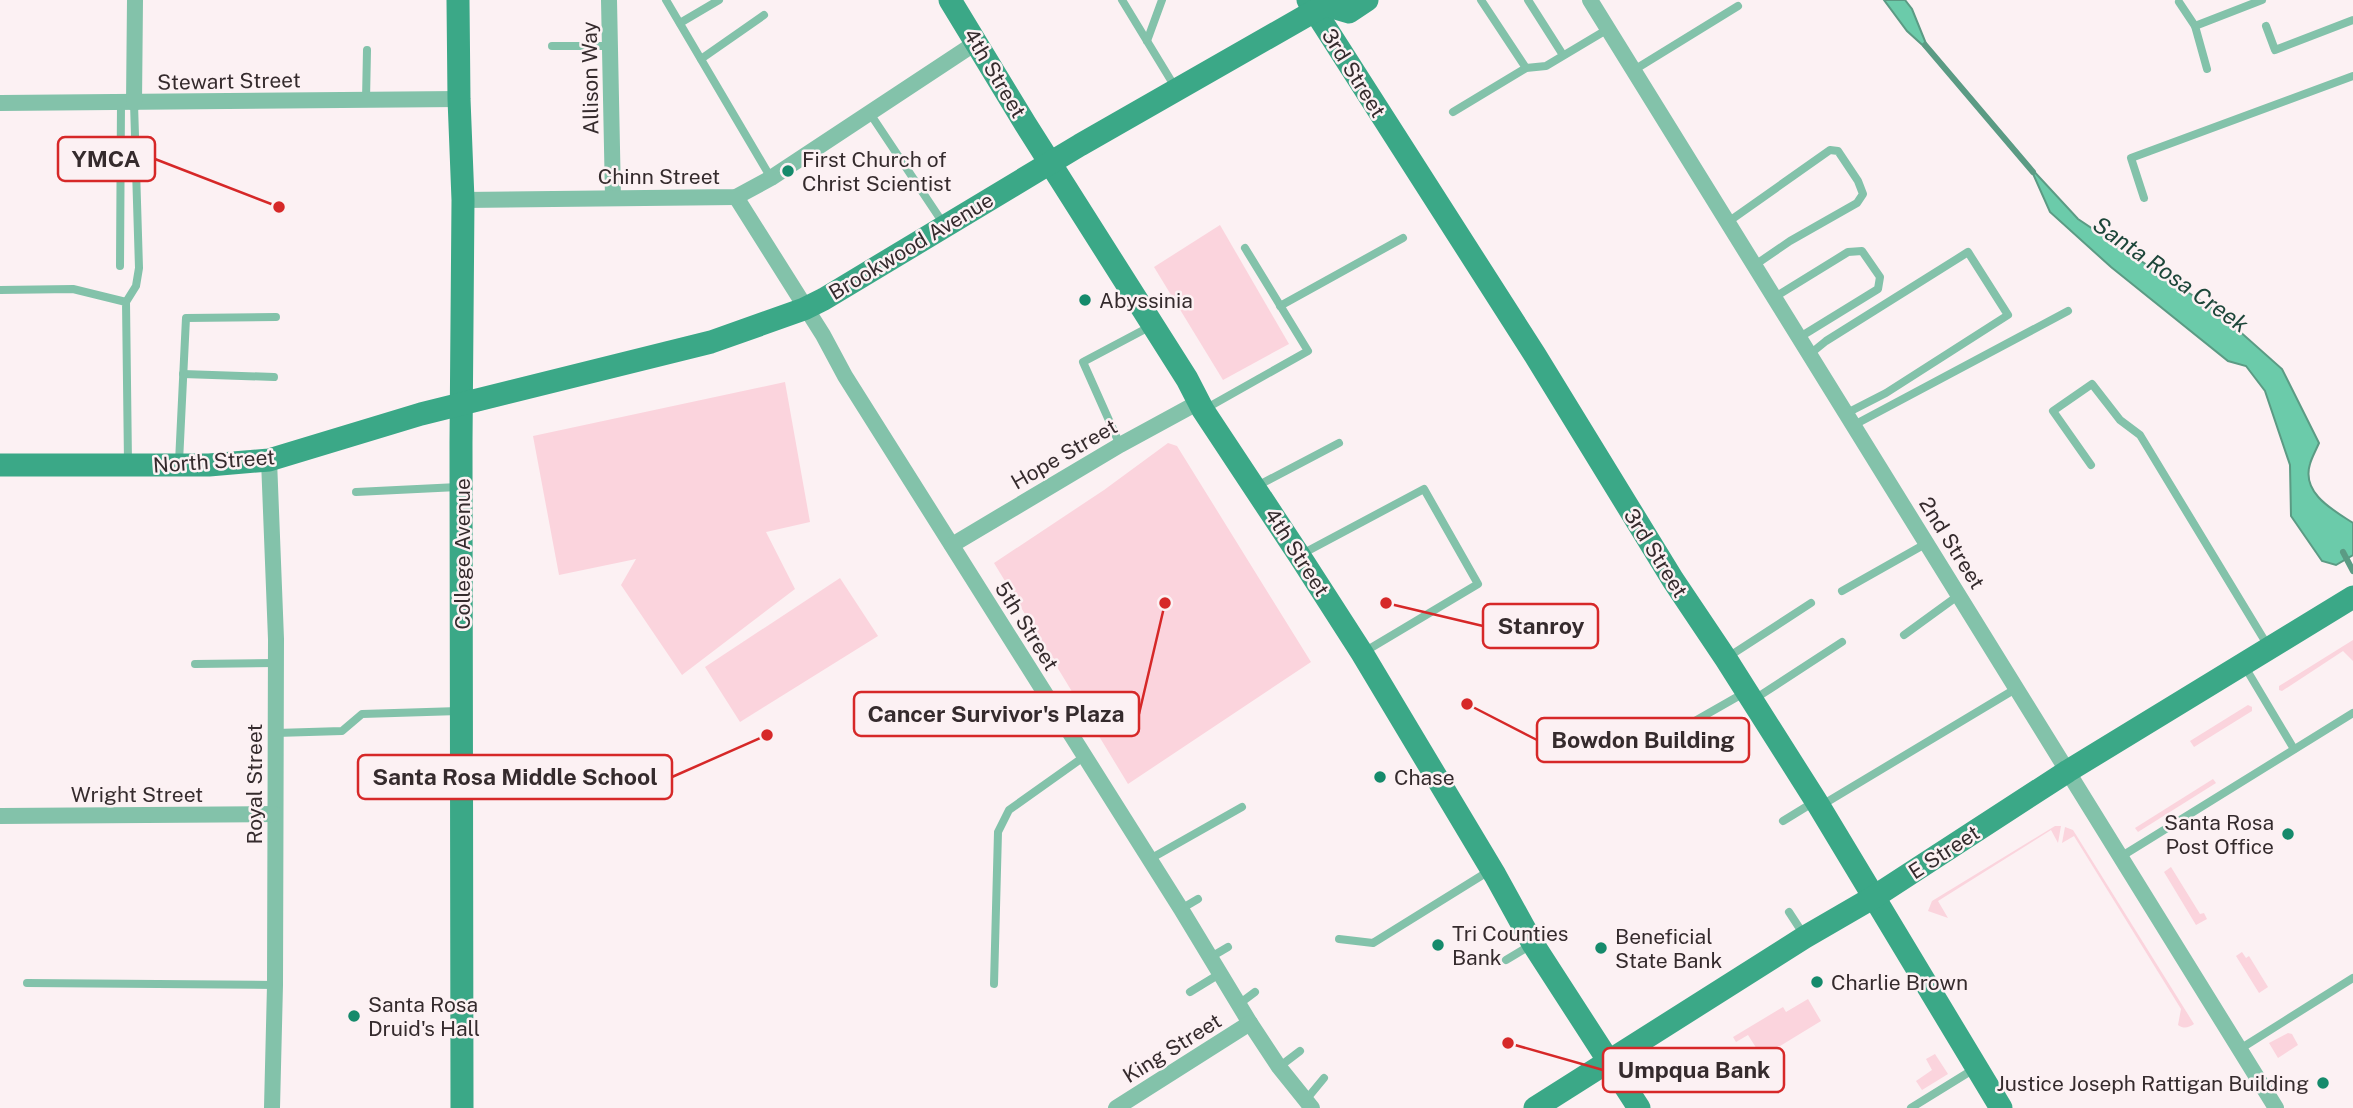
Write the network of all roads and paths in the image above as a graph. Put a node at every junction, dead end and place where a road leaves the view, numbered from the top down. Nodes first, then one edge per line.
1 (135, 0) edge
2 (458, 0) edge
3 (609, 0) edge
4 (666, 0) edge
5 (719, 0) edge
6 (950, 0) edge
7 (1122, 0) edge
8 (1162, 0) edge
9 (1367, 0) edge
10 (1481, 0) edge
11 (1528, 0) edge
12 (1590, 0) edge
13 (2262, 0) edge
14 (2179, 2) dead end
15 (1318, 4) edge
16 (1738, 6) dead end
17 (764, 15) dead end
18 (2353, 20) edge
19 (680, 23) junction
20 (2195, 26) junction
21 (2266, 26) dead end
22 (1608, 29) junction
23 (1147, 41) junction
24 (977, 42) junction
25 (552, 46) dead end
26 (610, 46) junction
27 (367, 50) dead end
28 (1563, 55) junction
29 (701, 59) junction
30 (1526, 68) junction
31 (2207, 69) dead end
32 (1634, 70) junction
33 (2353, 75) edge
34 (1177, 90) junction
35 (459, 99) junction
36 (366, 100) junction
37 (0, 103) edge
38 (128, 103) junction
39 (869, 112) junction
40 (1453, 112) dead end
41 (1050, 163) junction
42 (771, 178) junction
43 (613, 197) junction
44 (736, 197) junction
45 (2144, 198) dead end
46 (463, 200) junction
47 (1728, 222) junction
48 (944, 226) junction
49 (1403, 238) dead end
50 (1245, 248) dead end
51 (1755, 265) junction
52 (120, 266) dead end
53 (0, 290) edge
54 (1775, 297) junction
55 (126, 302) junction
56 (1280, 306) junction
57 (804, 309) junction
58 (2068, 311) dead end
59 (276, 317) dead end
60 (1153, 325) junction
61 (1800, 337) junction
62 (1810, 354) junction
63 (183, 374) junction
64 (274, 377) dead end
65 (463, 403) junction
66 (1201, 406) junction
67 (1850, 419) junction
68 (1339, 443) dead end
69 (1120, 445) junction
70 (269, 460) junction
71 (0, 465) edge
72 (179, 465) junction
73 (2091, 465) dead end
74 (128, 466) junction
75 (461, 487) junction
76 (1255, 487) junction
77 (356, 492) dead end
78 (1927, 543) junction
79 (952, 545) junction
80 (1300, 555) junction
81 (1842, 591) dead end
82 (1959, 595) junction
83 (2351, 602) edge
84 (1811, 603) dead end
85 (1904, 635) dead end
86 (1842, 642) dead end
87 (2269, 648) junction
88 (1362, 653) junction
89 (1726, 659) junction
90 (275, 663) junction
91 (195, 664) dead end
92 (2244, 664) junction
93 (2017, 688) junction
94 (1749, 696) junction
95 (462, 711) junction
96 (2353, 713) edge
97 (1621, 728) dead end
98 (275, 733) junction
99 (2294, 749) junction
100 (1084, 756) junction
101 (2068, 771) junction
102 (1818, 804) junction
103 (1242, 807) dead end
104 (274, 814) junction
105 (0, 816) edge
106 (1783, 821) dead end
107 (2122, 856) junction
108 (1150, 859) junction
109 (1492, 870) junction
110 (1874, 897) junction
111 (1198, 899) dead end
112 (1181, 909) junction
113 (1790, 912) dead end
114 (1805, 937) junction
115 (1339, 939) dead end
116 (1533, 944) junction
117 (1228, 947) dead end
118 (1211, 957) junction
119 (1506, 960) dead end
120 (1221, 973) junction
121 (2353, 978) edge
122 (27, 983) dead end
123 (994, 984) dead end
124 (275, 985) junction
125 (1190, 992) dead end
126 (1255, 992) dead end
127 (1239, 1004) junction
128 (1250, 1023) junction
129 (2240, 1049) junction
130 (1300, 1051) dead end
131 (1609, 1061) junction
132 (1279, 1067) junction
133 (1976, 1068) junction
134 (1324, 1078) dead end
135 (1308, 1104) edge
136 (272, 1108) edge
137 (462, 1108) edge
138 (1116, 1108) edge
139 (1535, 1108) edge
140 (1639, 1108) edge
141 (1911, 1108) edge
142 (2001, 1108) edge
143 (2276, 1108) edge

1 - 38 street
2 - 35 street, College Avenue
3 - 26 street, Allison Way
4 - 19 lane
5 - 19 lane
6 - 24 street, 4th Street
7 - 23 lane
8 - 23 lane
9 - 15 street
10 - 30 lane
11 - 28 lane
12 - 22 street, 2nd Street
13 - 20 lane
14 - 20 lane
15 - 34 street, Brookwood Avenue
15 - 89 street, 3rd Street
16 - 32 lane
17 - 29 lane
18 - 21 lane
19 - 29 lane
20 - 31 lane
22 - 28 lane
22 - 32 street, 2nd Street
23 - 34 lane
24 - 39 street, Chinn Street
24 - 41 street, 4th Street
25 - 26 lane
26 - 43 street, Allison Way
27 - 36 lane
28 - 30 lane
29 - 42 lane
30 - 40 lane
32 - 47 street, 2nd Street
33 - 45 lane
34 - 41 street, Brookwood Avenue
35 - 36 street, Stewart Street
35 - 46 street, College Avenue
36 - 38 street, Stewart Street
37 - 38 street, Stewart Street
38 - 52 lane
38 - 55 lane
39 - 42 street, Chinn Street
39 - 48 lane
41 - 48 street, Brookwood Avenue
41 - 60 street, 4th Street
42 - 44 street, Chinn Street
43 - 44 street, Chinn Street
43 - 46 street, Chinn Street
44 - 57 street, 5th Street
46 - 65 street, College Avenue
47 - 51 street, 2nd Street
47 - 51 lane
48 - 57 street, Brookwood Avenue
49 - 56 lane
50 - 56 lane
51 - 54 street, 2nd Street
53 - 55 lane
54 - 61 street, 2nd Street
54 - 61 lane
55 - 74 lane
56 - 66 lane
57 - 65 street, Brookwood Avenue
57 - 79 street, 5th Street
58 - 67 lane
59 - 63 lane
60 - 66 street, 4th Street
60 - 69 lane
61 - 62 street, 2nd Street
62 - 67 street, 2nd Street
62 - 67 lane
63 - 64 lane
63 - 72 lane
65 - 70 street, North Street
65 - 75 street, College Avenue
66 - 69 street, Hope Street
66 - 76 street, 4th Street
67 - 78 street, 2nd Street
68 - 76 lane
69 - 79 street, Hope Street
70 - 72 street, North Street
70 - 90 street, Royal Street
71 - 74 street, North Street
72 - 74 street, North Street
73 - 87 lane
75 - 77 lane
75 - 95 street, College Avenue
76 - 80 street, 4th Street
78 - 81 lane
78 - 82 street, 2nd Street
79 - 100 street, 5th Street
80 - 88 street, 4th Street
80 - 88 lane
82 - 85 lane
82 - 93 street, 2nd Street
83 - 87 street, E Street
84 - 89 lane
86 - 94 lane
87 - 92 street, E Street
88 - 109 street, 4th Street
89 - 94 street, 3rd Street
90 - 91 lane
90 - 98 street, Royal Street
92 - 99 lane
92 - 101 street, E Street
93 - 101 street, 2nd Street
93 - 102 lane
94 - 97 lane
94 - 102 street, 3rd Street
95 - 98 lane
95 - 137 street, College Avenue
96 - 99 lane
98 - 104 street, Royal Street
99 - 107 lane
100 - 108 street, 5th Street
100 - 123 lane
101 - 107 street, 2nd Street
101 - 110 street, E Street
102 - 106 lane
102 - 110 street, 3rd Street
103 - 108 lane
104 - 105 street, Wright Street
104 - 124 street, Royal Street
107 - 129 street, 2nd Street
108 - 112 street, 5th Street
109 - 115 lane
109 - 116 street, 4th Street
110 - 114 street, E Street
110 - 133 street, 3rd Street
111 - 112 lane
112 - 118 street, 5th Street
113 - 114 lane
114 - 131 street, E Street
116 - 119 lane
116 - 131 street, 4th Street
117 - 118 lane
118 - 120 street, 5th Street
120 - 125 lane
120 - 127 street, 5th Street
121 - 129 lane
122 - 124 lane
124 - 136 street, Royal Street
126 - 127 lane
127 - 128 street, 5th Street
128 - 132 street, 5th Street
128 - 138 street, King Street
129 - 143 street, 2nd Street
130 - 132 lane
131 - 139 street, E Street
131 - 140 street, 4th Street
132 - 135 street, 5th Street
133 - 141 lane
133 - 142 street, 3rd Street
134 - 135 lane

